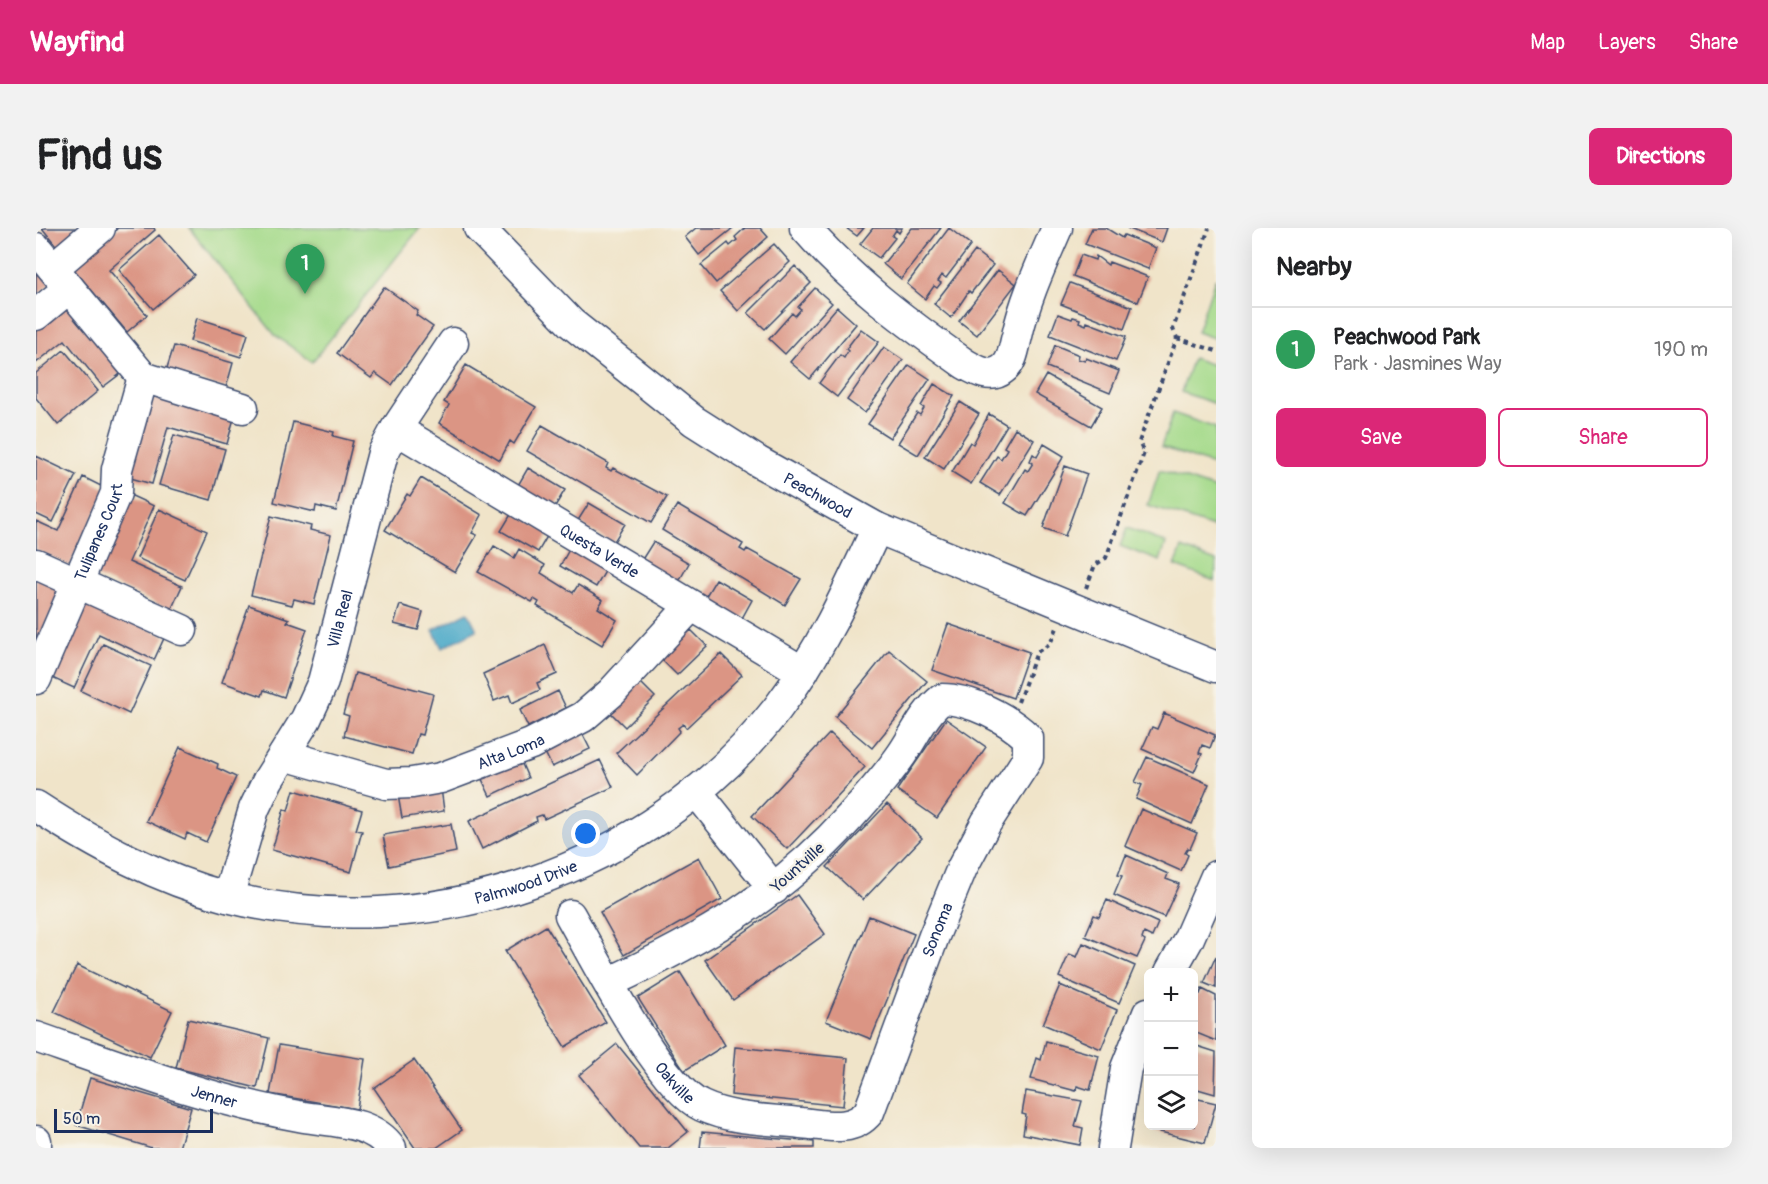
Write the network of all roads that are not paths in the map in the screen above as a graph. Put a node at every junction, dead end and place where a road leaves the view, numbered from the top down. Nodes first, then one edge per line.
1 (100, 228) edge
2 (479, 228) edge
3 (805, 228) edge
4 (1057, 228) edge
5 (52, 268) edge
6 (36, 315) edge
7 (453, 343) dead end
8 (143, 377) junction
9 (243, 408) dead end
10 (396, 429) junction
11 (877, 528) junction
12 (36, 564) edge
13 (76, 583) junction
14 (691, 606) junction
15 (182, 630) dead end
16 (1216, 667) edge
17 (803, 672) junction
18 (36, 679) edge
19 (1030, 749) joint
20 (284, 755) junction
21 (696, 791) junction
22 (36, 806) edge
23 (1216, 876) edge
24 (774, 889) junction
25 (228, 897) junction
26 (570, 915) dead end
27 (1172, 968) edge
28 (608, 983) junction
29 (1145, 1022) edge
30 (36, 1037) edge
31 (861, 1121) joint
32 (36, 1141) edge
33 (36, 1148) edge
34 (391, 1148) edge
35 (1113, 1148) edge

1 - 5 street
2 - 11 street, Peachwood
3 - 4 street
5 - 6 street
5 - 8 street
7 - 10 street, Villa Real
8 - 9 street
8 - 13 street, Tulipanes Court
10 - 14 street, Questa Verde
10 - 20 street, Villa Real
11 - 16 street, Peachwood
11 - 17 street, Palmwood Drive
12 - 13 street
13 - 15 street
13 - 18 street, Tulipanes Court
14 - 17 street, Questa Verde
14 - 20 street, Alta Loma
17 - 21 street, Palmwood Drive
19 - 24 street, Yountville
19 - 31 street, Sonoma
20 - 25 street, Villa Real
21 - 24 street
21 - 25 street, Palmwood Drive
22 - 25 street, Palmwood Drive
23 - 27 street
24 - 28 street, Yountville
26 - 28 street, Oakville
28 - 31 street, Oakville
29 - 35 street
30 - 34 street, Jenner
32 - 33 street

